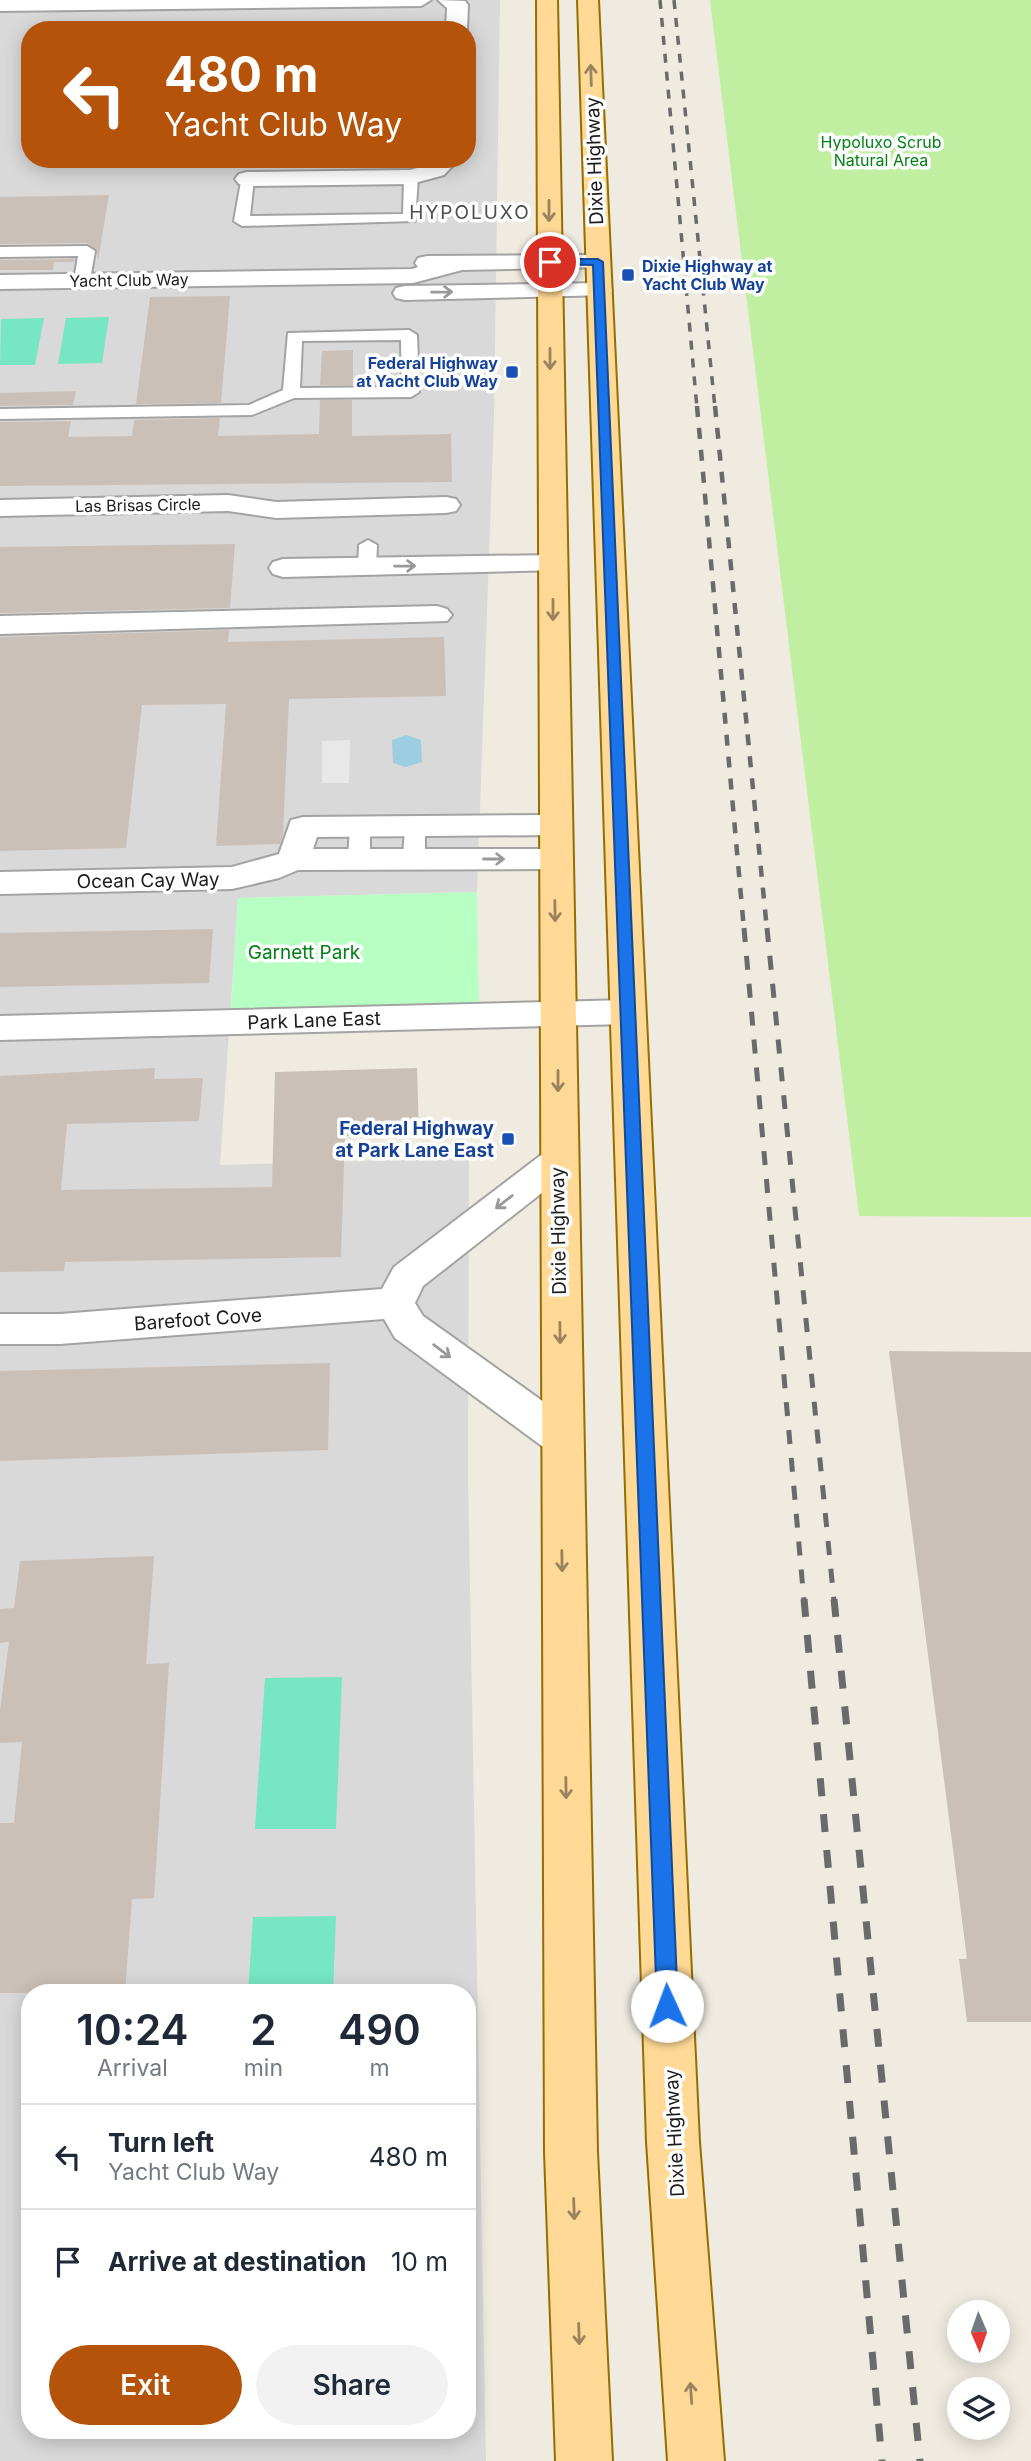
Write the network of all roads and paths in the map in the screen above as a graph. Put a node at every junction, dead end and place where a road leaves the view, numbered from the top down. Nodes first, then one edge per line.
1 (421, 0) edge
2 (448, 0) edge
3 (547, 0) edge
4 (588, 0) edge
5 (0, 5) edge
6 (457, 21) edge
7 (438, 168) edge
8 (411, 177) junction
9 (247, 179) joint
10 (0, 252) edge
11 (550, 262) junction
12 (598, 262) junction
13 (385, 277) junction
14 (82, 280) junction
15 (0, 282) edge
16 (600, 290) junction
17 (550, 291) junction
18 (291, 393) junction
19 (0, 414) edge
20 (446, 505) dead end
21 (0, 508) edge
22 (276, 510) junction
23 (552, 553) junction
24 (285, 557) junction
25 (437, 615) dead end
26 (246, 620) junction
27 (0, 625) edge
28 (554, 825) junction
29 (360, 843) junction
30 (415, 843) junction
31 (554, 859) junction
32 (294, 860) junction
33 (0, 883) edge
34 (627, 1012) junction
35 (558, 1013) junction
36 (0, 1028) edge
37 (558, 1161) junction
38 (396, 1303) junction
39 (0, 1329) edge
40 (561, 1437) junction
41 (584, 2461) edge
42 (696, 2461) edge

1 - 5 street
2 - 6 street
3 -> 11 main road, Dixie Highway
12 -> 4 main road, Dixie Highway
7 - 8 street
8 - 9 street
8 - 9 lane
10 - 14 lane
11 - 12 street, Yacht Club Way
11 - 13 street, Yacht Club Way
11 - 17 main road, Dixie Highway
12 - 16 main road, Dixie Highway
13 - 14 street, Yacht Club Way
13 -> 17 street, Yacht Club Way
14 - 15 street, Yacht Club Way
16 - 17 street, Yacht Club Way
16 - 34 main road, Dixie Highway
17 -> 23 main road, Dixie Highway
18 - 18 lane
18 - 19 lane
20 - 22 street, Las Brisas Circle
21 - 22 street, Las Brisas Circle
22 - 24 street
23 - 24 street
23 -> 28 main road, Dixie Highway
24 - 26 street
25 - 26 street
26 - 27 street
28 - 30 street, Ocean Cay Way
28 - 31 main road, Dixie Highway
29 - 30 street, Ocean Cay Way
29 - 32 street, Ocean Cay Way
29 - 32 street, Ocean Cay Way
30 -> 31 street, Ocean Cay Way
31 -> 35 main road, Dixie Highway
32 - 33 street, Ocean Cay Way
34 - 35 street, Park Lane East
42 -> 34 main road, Dixie Highway
35 - 36 street, Park Lane East
35 -> 37 main road, Dixie Highway
37 -> 38 street
37 -> 40 main road, Dixie Highway
38 - 39 street, Barefoot Cove
38 -> 40 street
40 -> 41 main road, Dixie Highway

